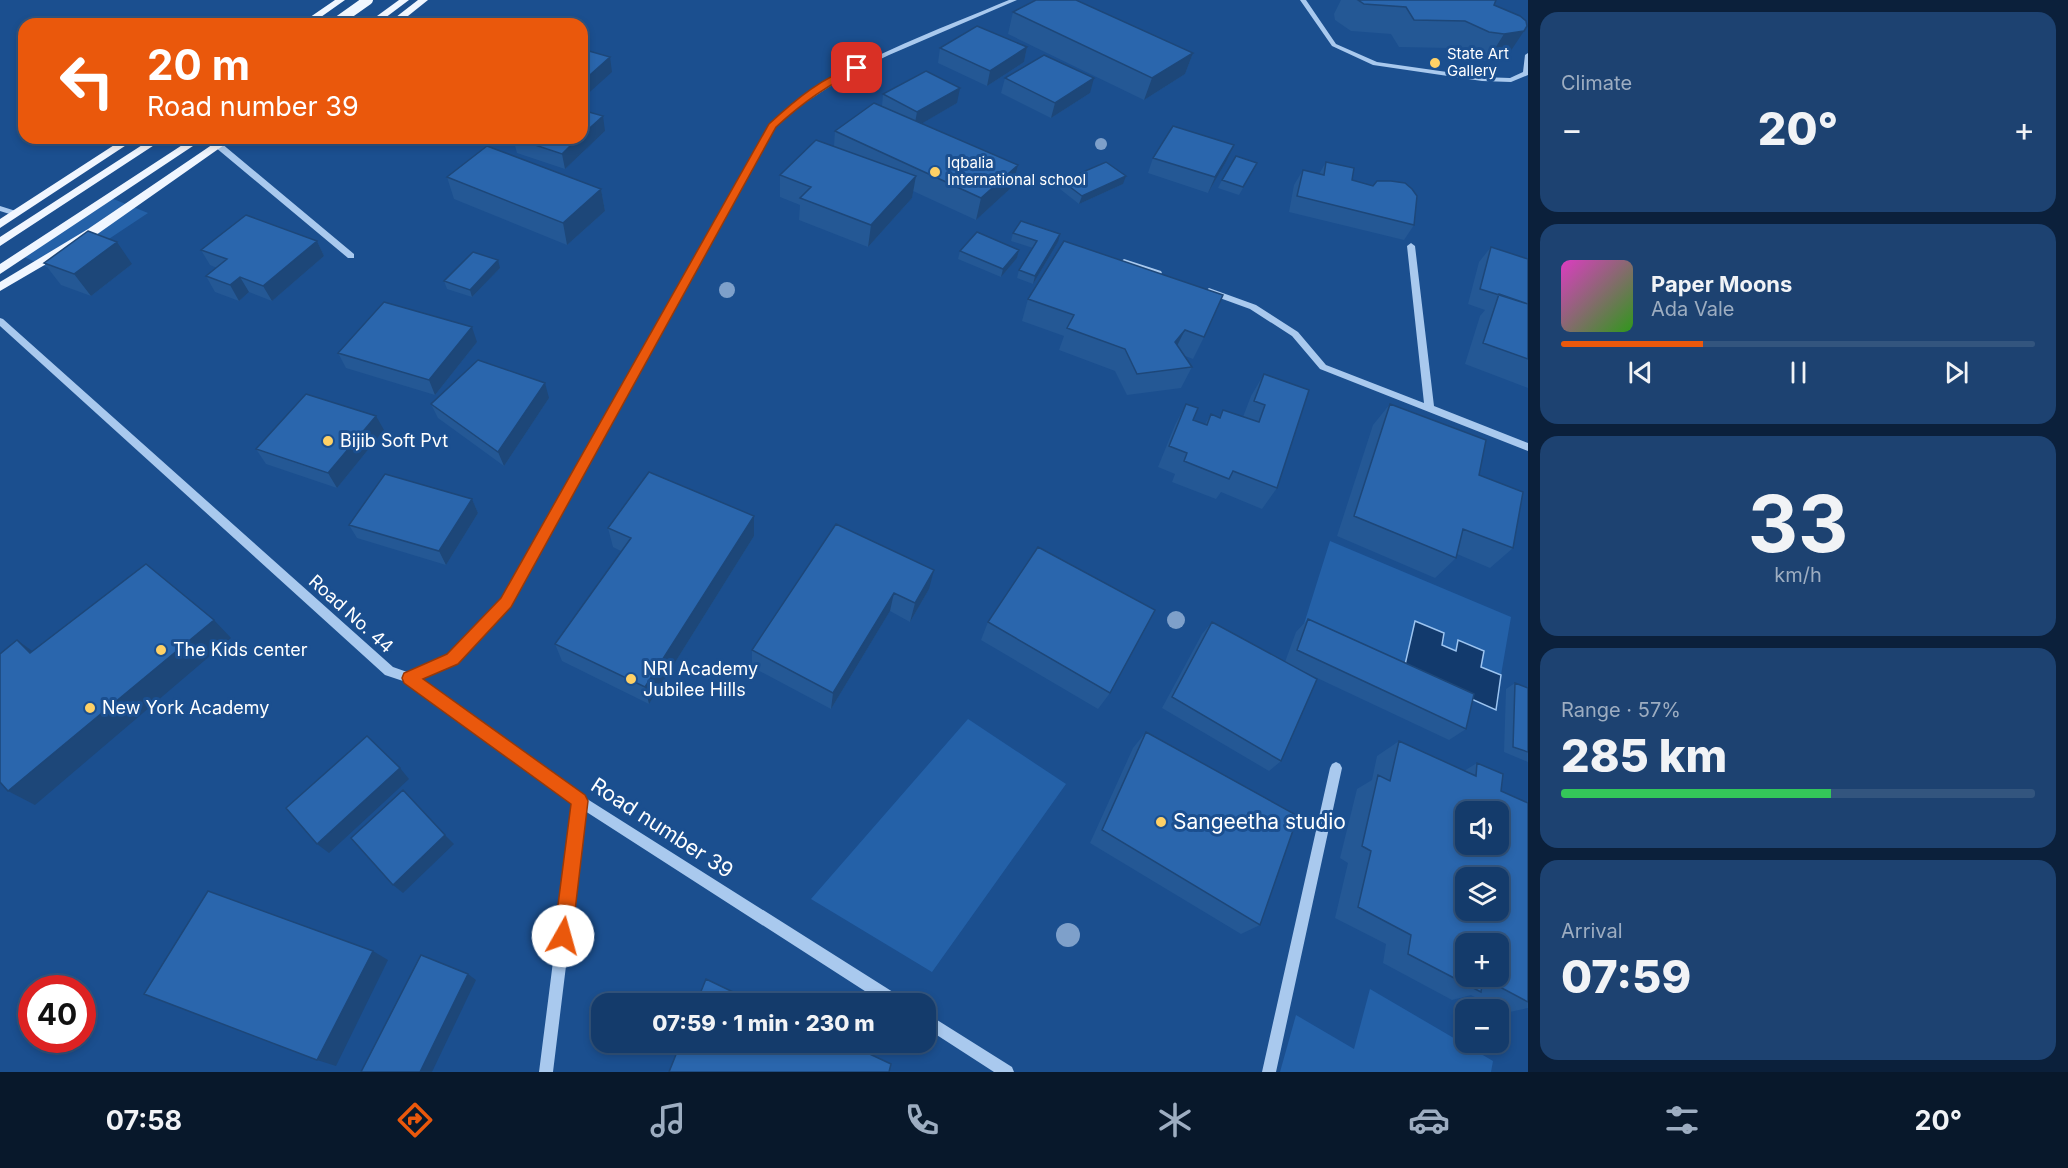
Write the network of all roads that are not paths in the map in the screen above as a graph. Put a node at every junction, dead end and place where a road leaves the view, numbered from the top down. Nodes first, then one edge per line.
1 (341, 0) edge
2 (368, 0) edge
3 (405, 0) edge
4 (424, 0) edge
5 (1014, 0) edge
6 (1303, 0) edge
7 (328, 4) edge
8 (312, 18) edge
9 (338, 18) edge
10 (342, 18) edge
11 (380, 18) edge
12 (400, 18) edge
13 (1528, 55) edge
14 (123, 144) edge
15 (151, 144) edge
16 (191, 144) edge
17 (218, 145) joint
18 (0, 208) edge
19 (16, 214) junction
20 (0, 224) edge
21 (0, 242) edge
22 (1411, 246) edge
23 (351, 256) dead end
24 (1124, 261) edge
25 (0, 270) edge
26 (1167, 277) edge
27 (0, 288) edge
28 (1199, 288) edge
29 (0, 321) edge
30 (1429, 408) junction
31 (1528, 447) edge
32 (410, 678) junction
33 (1336, 768) dead end
34 (580, 801) junction
35 (882, 993) edge
36 (936, 1026) edge
37 (546, 1072) edge
38 (1007, 1072) edge
39 (1269, 1072) edge

1 - 7 main road
2 - 10 main road, bridge
3 - 11 main road
4 - 12 main road
5 - 32 street
6 - 13 street
7 - 8 main road
7 - 9 main road
14 - 19 main road
15 - 21 main road
16 - 25 main road
17 - 23 street
17 - 27 main road
18 - 19 street
19 - 20 main road
22 - 30 street
24 - 26 street
28 - 30 street
29 - 32 street, Road No. 44
30 - 31 street
32 - 34 street, Road number 39
33 - 39 street
34 - 35 street, Road number 39
34 - 37 street
36 - 38 street

